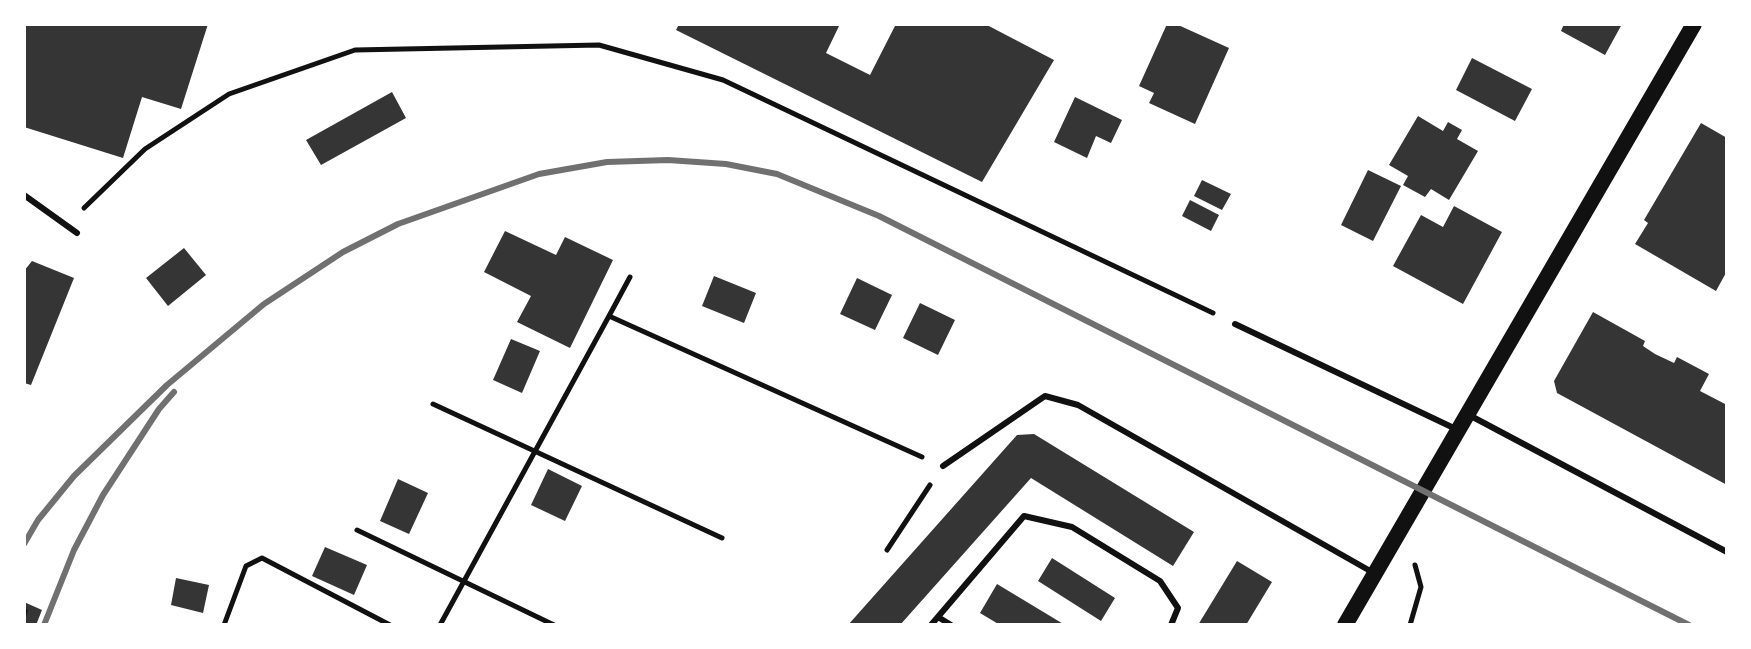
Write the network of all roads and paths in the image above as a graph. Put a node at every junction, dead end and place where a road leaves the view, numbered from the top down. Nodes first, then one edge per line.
1 (1694, 24) edge
2 (24, 195) edge
3 (67, 225) junction
4 (77, 233) dead end
5 (630, 277) dead end
6 (609, 316) junction
7 (1235, 324) joint
8 (433, 404) dead end
9 (1466, 414) junction
10 (1458, 430) junction
11 (535, 453) junction
12 (943, 466) junction
13 (1404, 526) junction
14 (357, 530) dead end
15 (722, 538) dead end
16 (887, 550) dead end
17 (1727, 552) edge
18 (1375, 574) junction
19 (464, 582) junction
20 (938, 617) junction
21 (224, 625) edge
22 (390, 625) edge
23 (440, 625) edge
24 (554, 625) edge
25 (931, 625) edge
26 (951, 625) edge
27 (1171, 625) edge
28 (1345, 625) edge
29 (1410, 625) edge

1 - 9 main road
2 - 3 lane
3 - 4 lane
3 - 7 path
5 - 6 path
6 - 11 path
6 - 12 path
7 - 10 lane
8 - 11 path
9 - 10 main road
9 - 17 lane
10 - 13 main road
11 - 15 path
11 - 19 path
12 - 16 path
12 - 18 lane
13 - 18 main road
13 - 29 path
14 - 19 path
18 - 28 main road
19 - 23 path
19 - 24 path
20 - 25 lane
20 - 26 lane
20 - 27 lane
21 - 22 path

